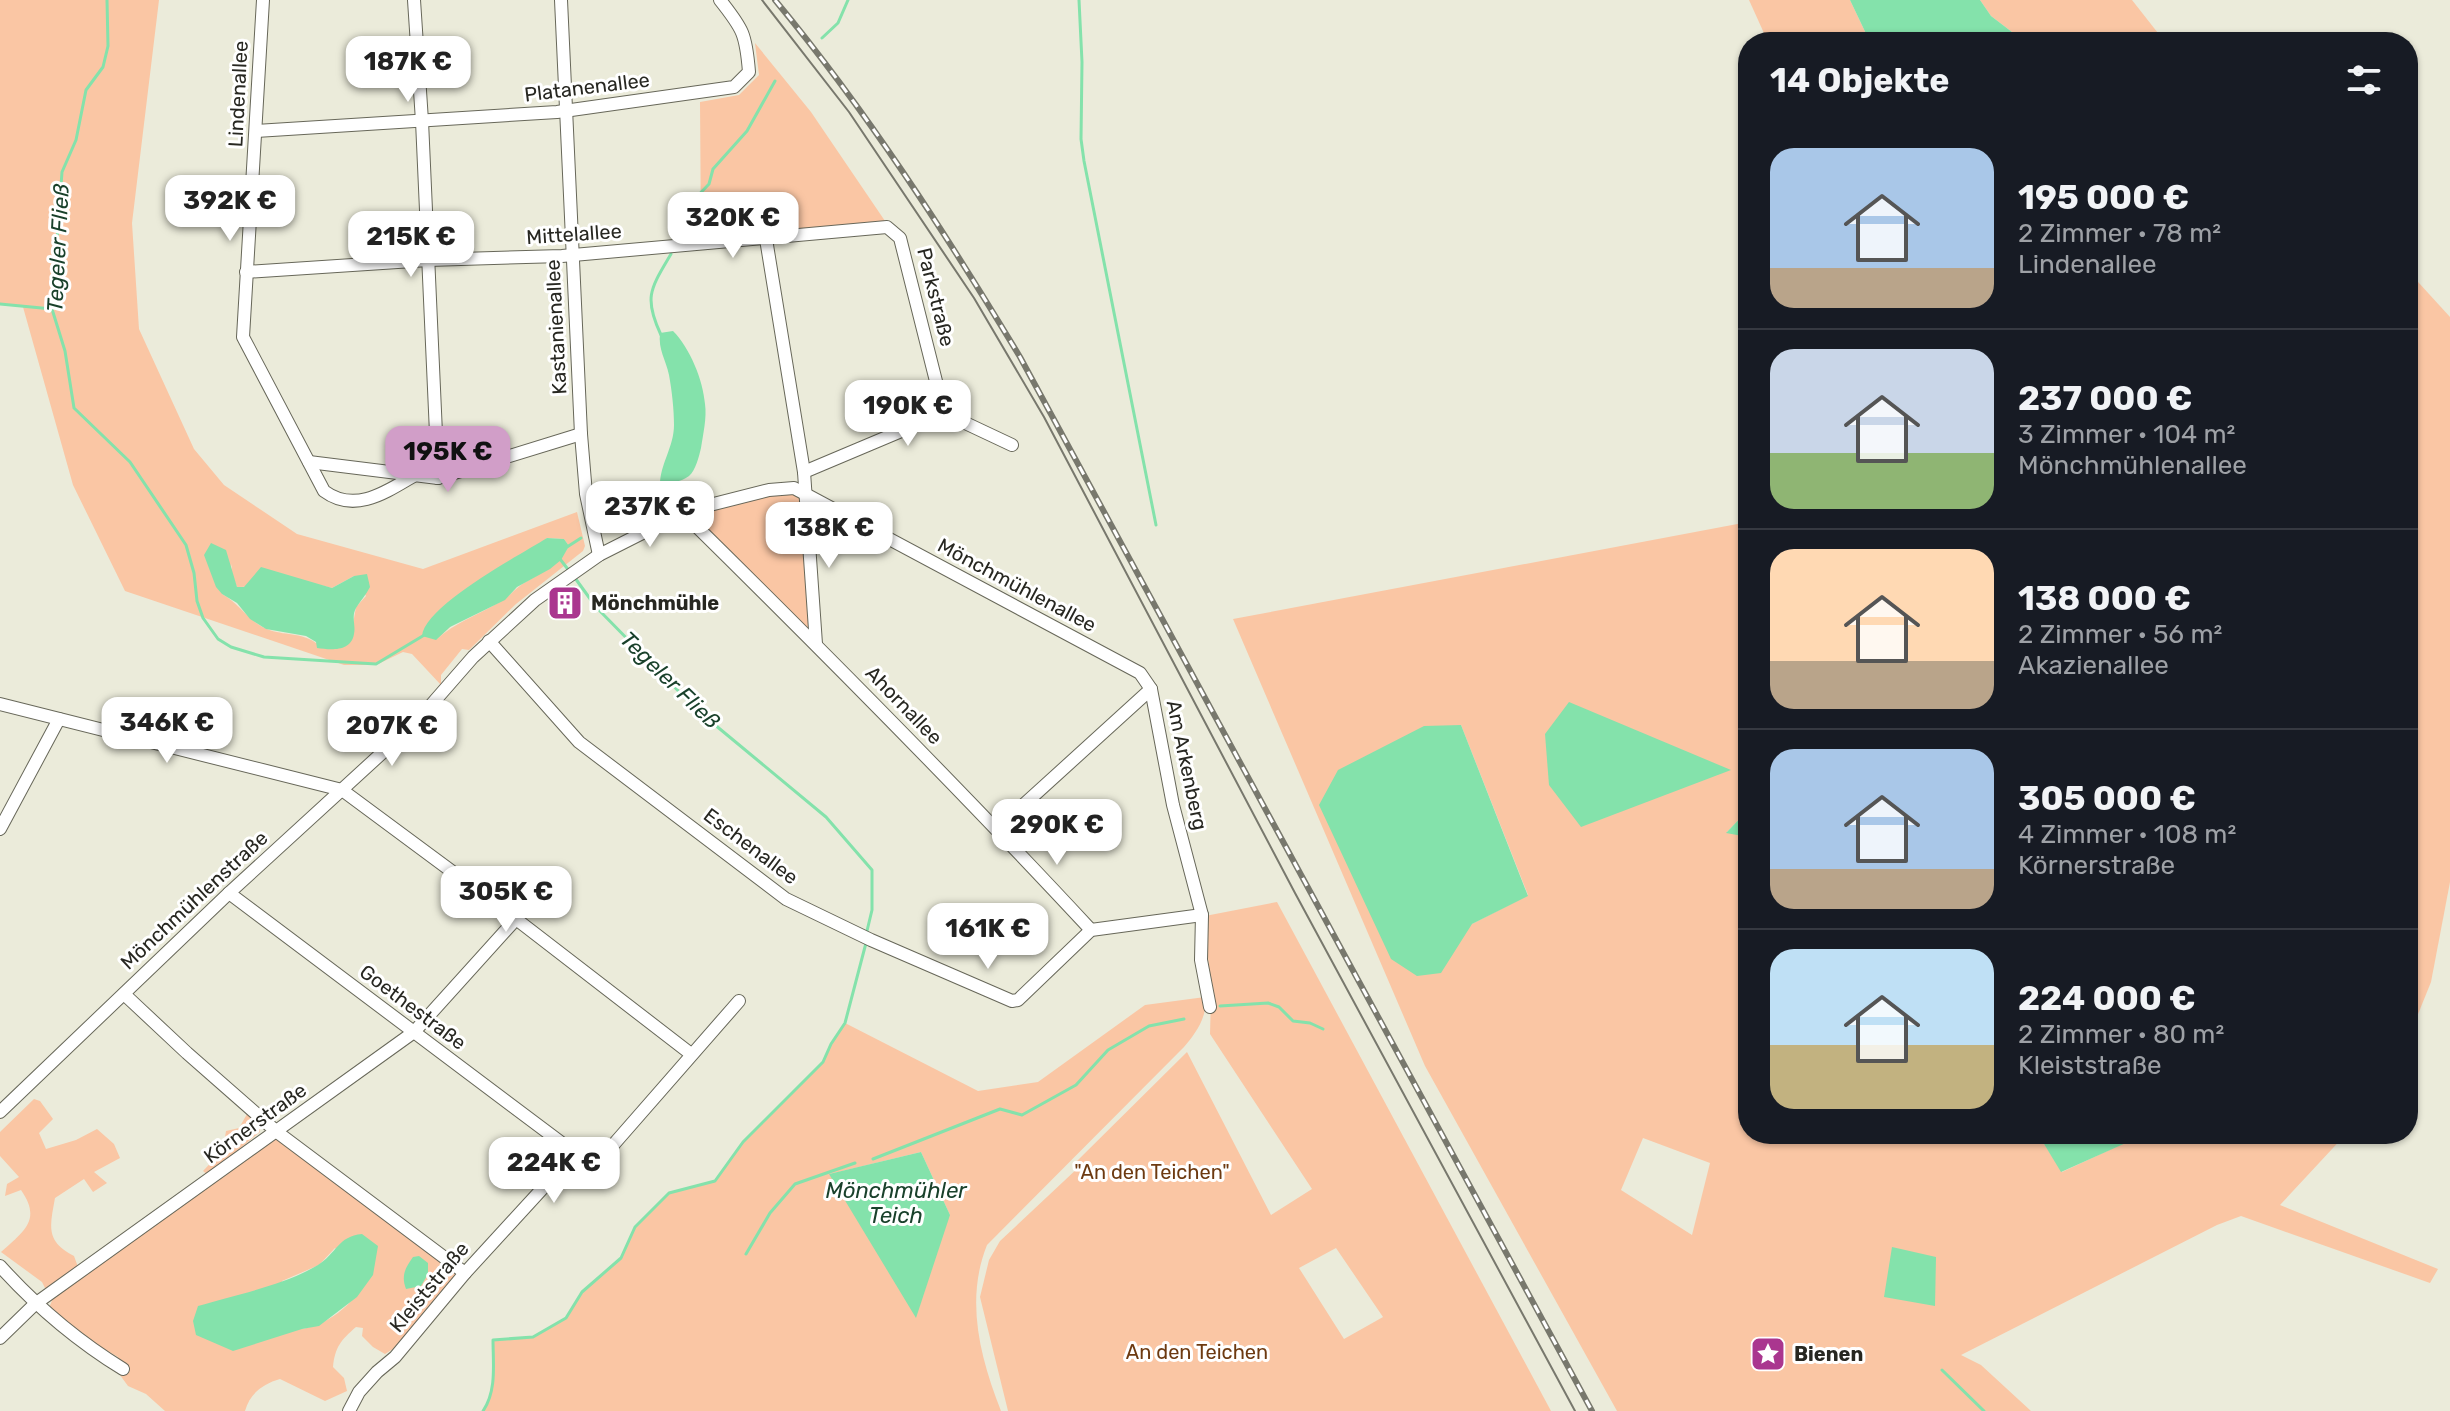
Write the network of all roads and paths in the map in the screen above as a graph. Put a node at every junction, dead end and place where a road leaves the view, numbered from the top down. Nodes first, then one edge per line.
1 (263, 0) edge
2 (414, 0) edge
3 (561, 0) edge
4 (720, 0) edge
5 (565, 109) junction
6 (422, 121) junction
7 (256, 131) junction
8 (900, 238) joint
9 (766, 239) junction
10 (573, 255) junction
11 (428, 260) junction
12 (246, 272) junction
13 (944, 413) junction
14 (581, 434) junction
15 (1012, 445) dead end
16 (309, 462) junction
17 (804, 472) junction
18 (415, 475) junction
19 (438, 478) junction
20 (807, 496) junction
21 (686, 511) junction
22 (599, 555) junction
23 (489, 641) junction
24 (816, 644) junction
25 (1151, 689) junction
26 (0, 704) edge
27 (59, 719) junction
28 (418, 720) joint
29 (342, 790) junction
30 (0, 829) edge
31 (997, 829) junction
32 (229, 893) junction
33 (1202, 915) junction
34 (516, 919) junction
35 (1091, 930) junction
36 (124, 994) junction
37 (739, 1001) dead end
38 (1210, 1007) dead end
39 (414, 1032) junction
40 (691, 1054) junction
41 (0, 1112) edge
42 (277, 1132) junction
43 (575, 1153) junction
44 (0, 1266) edge
45 (465, 1273) junction
46 (35, 1304) junction
47 (0, 1338) edge
48 (123, 1369) dead end
49 (349, 1411) edge

1 - 7 street, Lindenallee
2 - 6 street
3 - 5 street, Kastanienallee
4 - 5 street, Platanenallee
5 - 6 street, Platanenallee
5 - 10 street, Kastanienallee
6 - 7 street, Platanenallee
6 - 11 street
7 - 12 street, Lindenallee
8 - 9 street, Mittelallee
8 - 13 street, Parkstraße
9 - 10 street, Mittelallee
9 - 17 street
10 - 11 street, Mittelallee
10 - 14 street, Kastanienallee
11 - 12 street, Mittelallee
11 - 19 street
12 - 16 street, Lindenallee
13 - 15 street
13 - 17 street
14 - 19 street
14 - 22 street, Kastanienallee
16 - 18 street
16 - 18 street, Lindenallee
17 - 20 street
18 - 19 street
20 - 21 street, Mönchmühlenallee
20 - 24 street
20 - 25 street, Mönchmühlenallee
21 - 22 street, Mönchmühlenallee
21 - 24 street, Ahornallee
22 - 23 street, Mönchmühlenallee
23 - 28 street, Mönchmühlenallee
23 - 35 street, Eschenallee
24 - 31 street, Ahornallee
25 - 31 street, Am Arkenberg
25 - 33 street, Am Arkenberg
26 - 27 street
27 - 29 street
27 - 30 street
28 - 29 street, Mönchmühlenstraße
29 - 32 street, Mönchmühlenstraße
29 - 34 street
31 - 35 street, Ahornallee
32 - 36 street, Mönchmühlenstraße
32 - 39 street, Goethestraße
33 - 35 street
33 - 38 street, Am Arkenberg
34 - 39 street, Körnerstraße
34 - 40 street
36 - 41 street, Mönchmühlenstraße
36 - 42 street
37 - 40 street
39 - 42 street, Körnerstraße
39 - 43 street, Goethestraße
40 - 43 street
42 - 45 street
42 - 46 street, Körnerstraße
43 - 45 street, Kleiststraße
44 - 46 street
45 - 49 street, Kleiststraße
46 - 47 street, Körnerstraße
46 - 48 street

